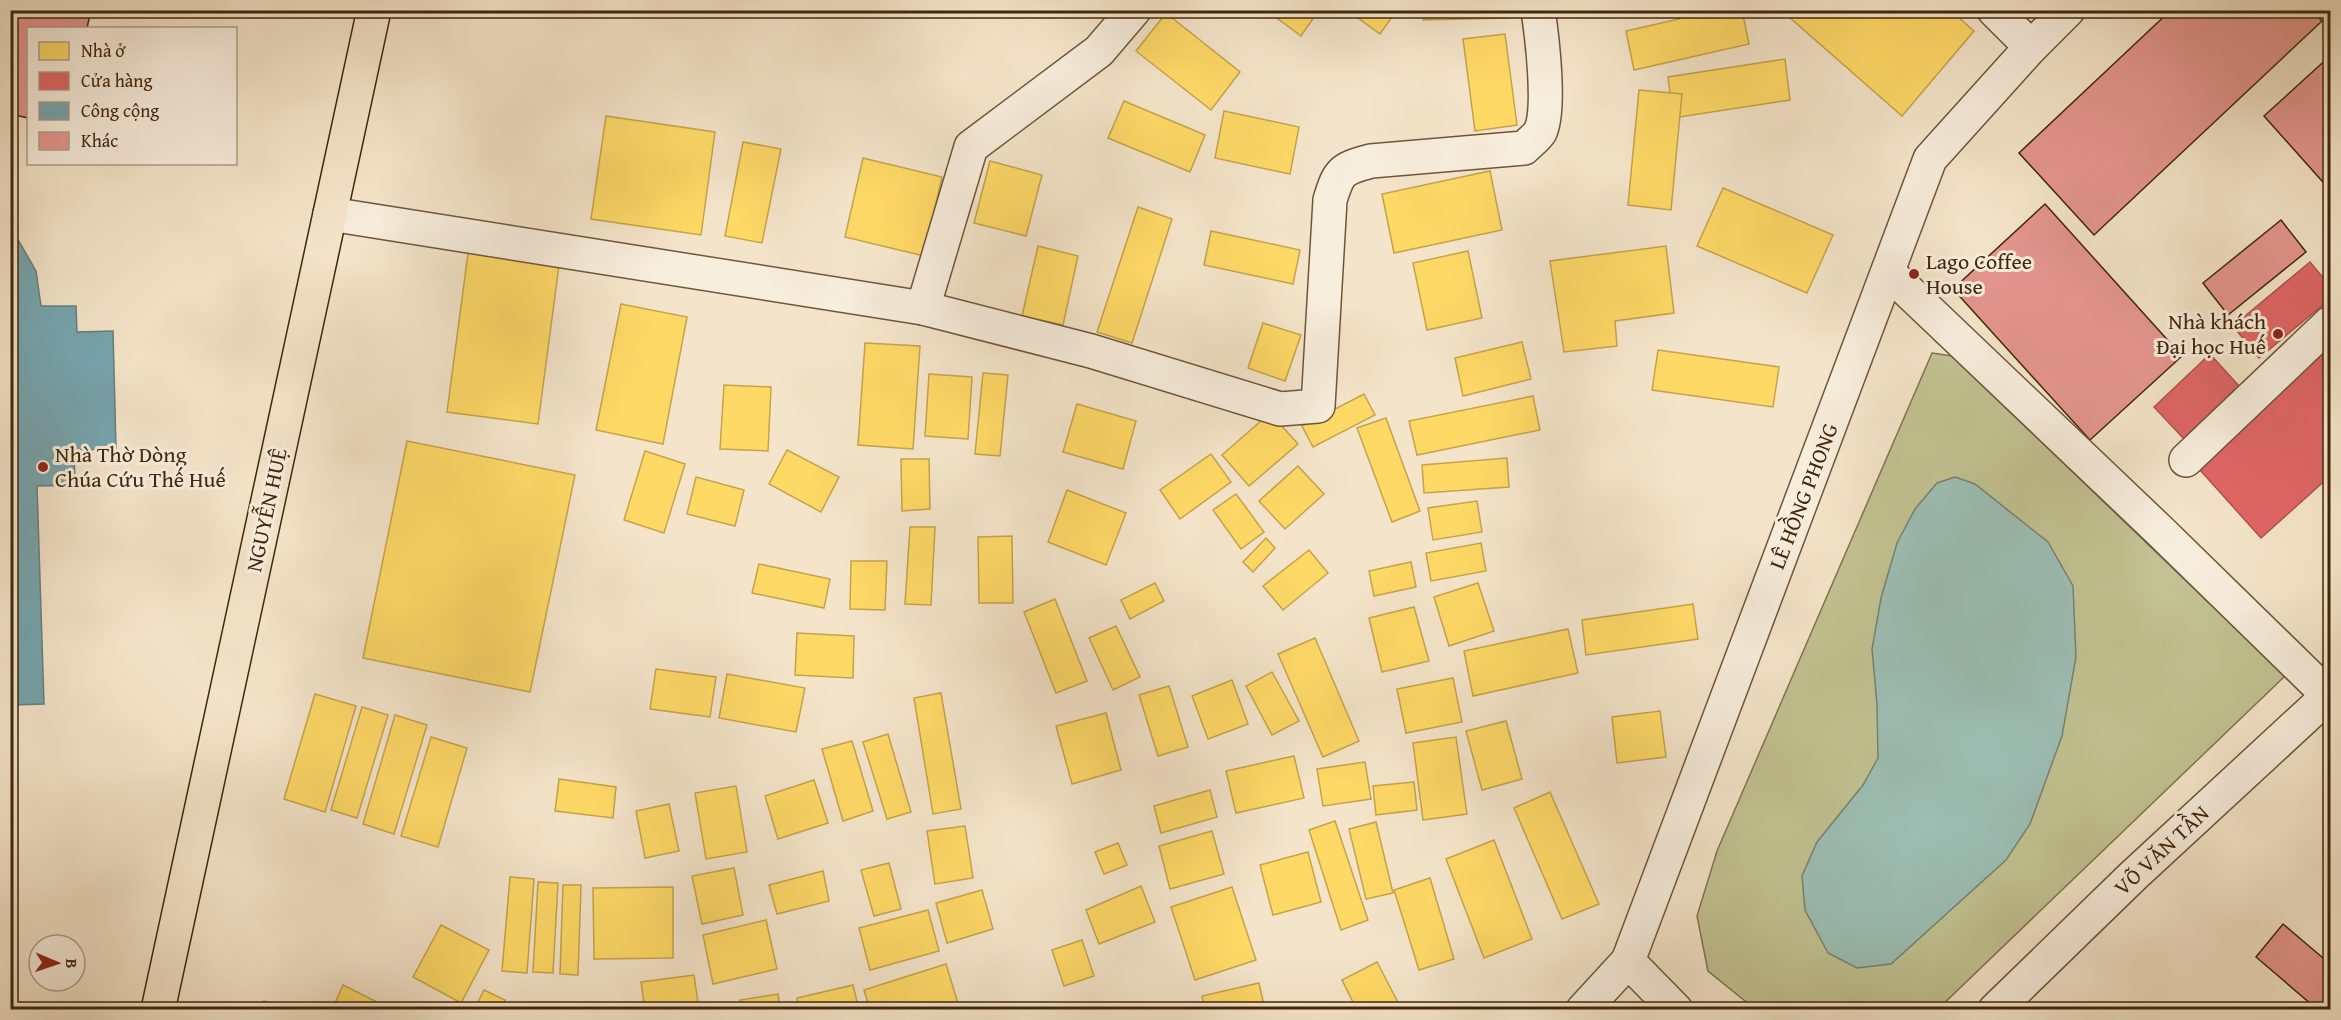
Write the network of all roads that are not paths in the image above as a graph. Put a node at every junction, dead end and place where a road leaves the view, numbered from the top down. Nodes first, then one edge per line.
1 (374, 10) edge
2 (1134, 10) edge
3 (1538, 10) edge
4 (1994, 10) edge
5 (2068, 10) edge
6 (2031, 47) junction
7 (330, 214) junction
8 (1887, 272) junction
9 (923, 308) junction
10 (2331, 323) edge
11 (2186, 460) dead end
12 (2330, 695) edge
13 (1628, 961) junction
14 (158, 1010) edge
15 (1582, 1010) edge
16 (1676, 1010) edge
17 (1995, 1010) edge

1 - 7 main road, NGUYỄN HUỆ
2 - 9 street
3 - 9 street
4 - 6 street
5 - 6 street, LÊ HỒNG PHONG
6 - 8 street, LÊ HỒNG PHONG
7 - 9 street
7 - 14 main road, NGUYỄN HUỆ
8 - 12 street
8 - 13 street, LÊ HỒNG PHONG
10 - 11 street
12 - 17 street, VÕ VĂN TẦN
13 - 15 street, LÊ HỒNG PHONG
13 - 16 street

